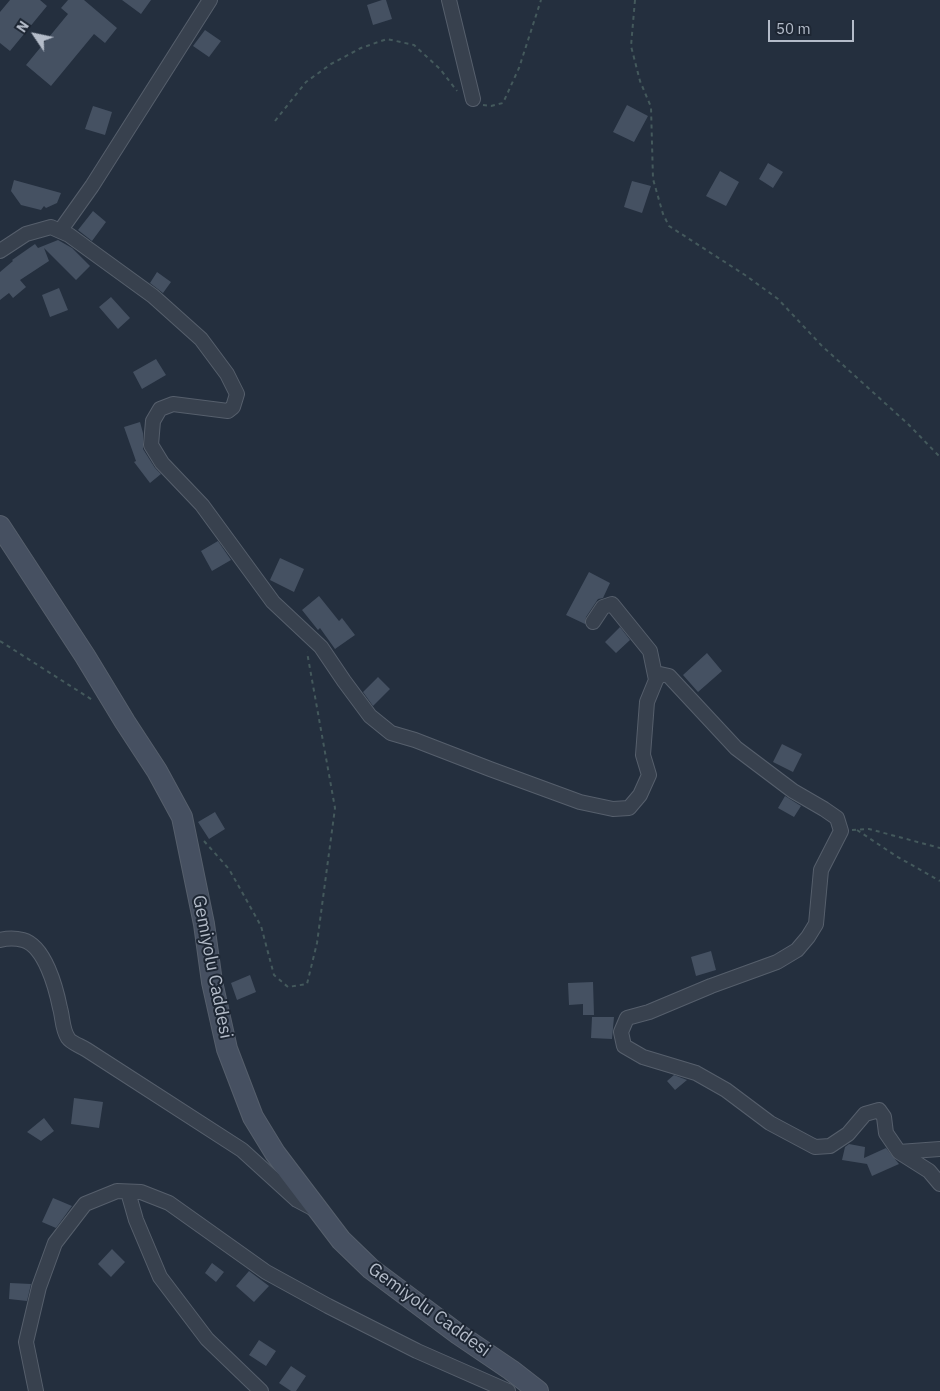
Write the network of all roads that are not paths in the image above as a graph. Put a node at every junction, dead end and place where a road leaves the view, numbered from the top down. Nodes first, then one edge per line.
1 (210, 0) edge
2 (449, 0) edge
3 (473, 99) road end
4 (60, 231) junction
5 (0, 250) edge
6 (0, 526) edge
7 (593, 622) dead end
8 (656, 680) junction
9 (0, 940) edge
10 (940, 1149) edge
11 (899, 1152) junction
12 (940, 1184) edge
13 (128, 1192) junction
14 (318, 1212) junction
15 (36, 1391) edge
16 (261, 1391) edge
17 (508, 1391) edge
18 (538, 1391) edge

1 - 4 street
2 - 3 street
4 - 5 street
4 - 8 street
6 - 14 street, Gemiyolu Caddesi
7 - 8 street
8 - 11 street
9 - 14 street
10 - 11 street
11 - 12 street
13 - 15 street
13 - 16 street
13 - 17 street
14 - 18 street, Gemiyolu Caddesi

